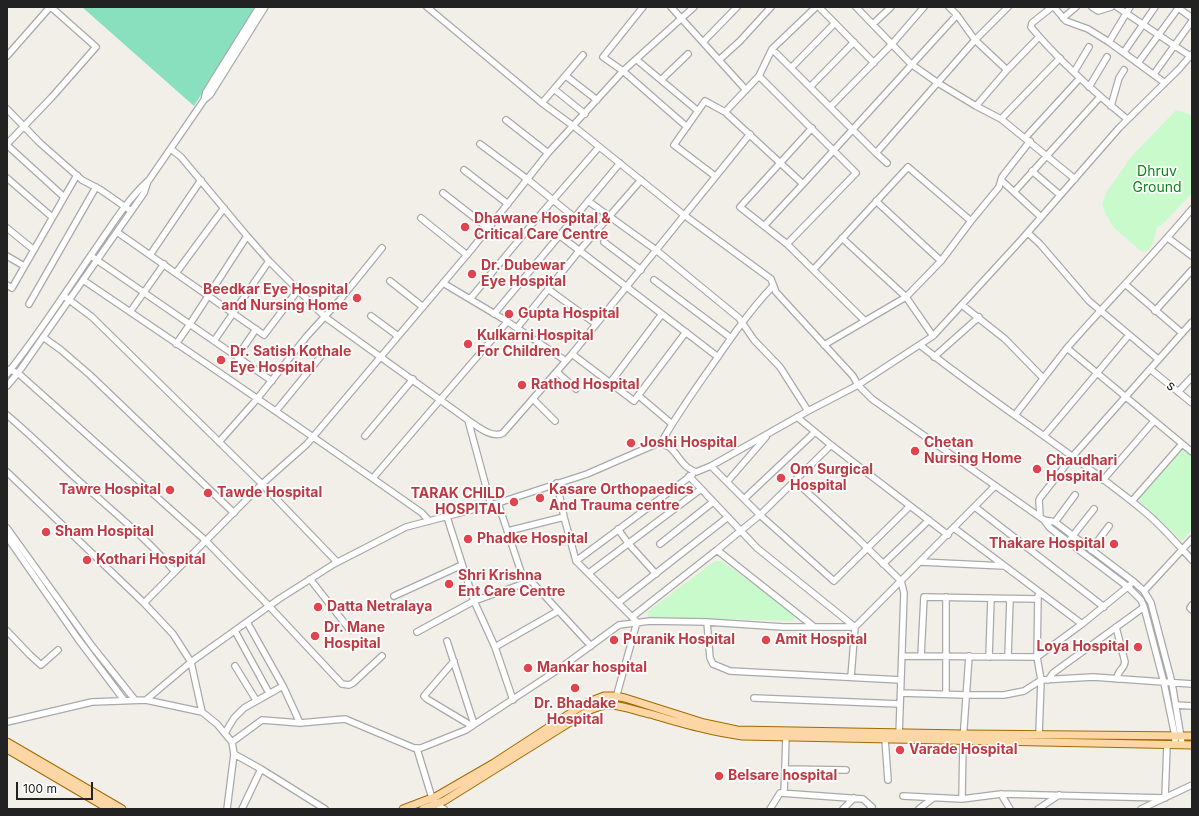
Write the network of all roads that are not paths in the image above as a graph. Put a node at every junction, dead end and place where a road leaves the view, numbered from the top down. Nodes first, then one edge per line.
1 (51, 7) edge
2 (259, 7) edge
3 (265, 7) edge
4 (427, 7) edge
5 (643, 7) edge
6 (670, 7) edge
7 (694, 7) edge
8 (737, 7) edge
9 (771, 7) edge
10 (816, 7) edge
11 (819, 7) edge
12 (856, 7) edge
13 (892, 7) edge
14 (924, 7) edge
15 (949, 7) edge
16 (1008, 7) edge
17 (1053, 7) edge
18 (1076, 7) edge
19 (1092, 7) edge
20 (1117, 7) edge
21 (1130, 7) edge
22 (1155, 7) edge
23 (1178, 7) edge
24 (1108, 8) edge
25 (1126, 13) junction
26 (957, 15) junction
27 (1063, 18) junction
28 (1192, 18) edge
29 (682, 19) junction
30 (1192, 21) edge
31 (835, 23) junction
32 (873, 24) junction
33 (1142, 24) junction
34 (1158, 35) junction
35 (1039, 37) junction
36 (975, 40) junction
37 (703, 42) junction
38 (854, 42) junction
39 (1109, 42) junction
40 (892, 44) junction
41 (1174, 46) junction
42 (1089, 48) dead end
43 (772, 49) junction
44 (1124, 52) junction
45 (688, 54) dead end
46 (583, 55) dead end
47 (1191, 55) edge
48 (7, 56) edge
49 (1107, 57) dead end
50 (1060, 58) junction
51 (637, 60) junction
52 (719, 60) junction
53 (1138, 62) junction
54 (874, 63) junction
55 (912, 64) junction
56 (791, 68) junction
57 (1007, 70) junction
58 (1124, 70) dead end
59 (623, 71) junction
60 (1074, 72) junction
61 (1154, 74) junction
62 (566, 76) junction
63 (760, 76) junction
64 (1080, 78) junction
65 (660, 80) junction
66 (938, 83) junction
67 (1165, 83) junction
68 (810, 87) junction
69 (1089, 87) junction
70 (554, 89) junction
71 (746, 90) junction
72 (1100, 97) junction
73 (204, 100) junction
74 (597, 100) junction
75 (542, 103) junction
76 (976, 106) junction
77 (1111, 106) junction
78 (830, 107) junction
79 (7, 109) edge
80 (698, 111) junction
81 (725, 112) junction
82 (585, 114) junction
83 (1001, 119) junction
84 (1127, 119) junction
85 (506, 120) dead end
86 (24, 126) junction
87 (574, 126) junction
88 (687, 127) junction
89 (812, 128) junction
90 (853, 130) junction
91 (750, 134) junction
92 (1027, 140) junction
93 (7, 144) edge
94 (480, 144) dead end
95 (599, 147) junction
96 (171, 149) junction
97 (834, 151) junction
98 (548, 153) junction
99 (876, 153) junction
100 (1046, 155) junction
101 (620, 163) junction
102 (780, 163) junction
103 (887, 163) dead end
104 (464, 170) dead end
105 (1032, 171) junction
106 (77, 175) junction
107 (715, 176) junction
108 (7, 178) edge
109 (1074, 179) junction
110 (149, 180) junction
111 (201, 180) junction
112 (527, 180) junction
113 (641, 180) junction
114 (1001, 180) junction
115 (803, 184) junction
116 (96, 188) junction
117 (1014, 192) junction
118 (443, 193) dead end
119 (1060, 195) junction
120 (64, 197) junction
121 (553, 200) junction
122 (588, 200) junction
123 (876, 201) junction
124 (508, 204) junction
125 (125, 207) junction
126 (224, 208) junction
127 (1192, 209) edge
128 (131, 211) junction
129 (684, 215) junction
130 (610, 216) junction
131 (52, 217) junction
132 (574, 217) junction
133 (1041, 217) junction
134 (421, 218) dead end
135 (971, 221) junction
136 (764, 226) junction
137 (7, 228) edge
138 (488, 228) junction
139 (117, 232) junction
140 (1028, 233) junction
141 (559, 235) junction
142 (247, 236) junction
143 (842, 238) junction
144 (1168, 238) junction
145 (604, 242) dead end
146 (787, 244) junction
147 (382, 248) dead end
148 (34, 250) junction
149 (656, 250) junction
150 (579, 251) junction
151 (150, 255) junction
152 (467, 255) junction
153 (7, 256) edge
154 (91, 256) junction
155 (1192, 256) edge
156 (97, 260) junction
157 (269, 261) junction
158 (941, 261) junction
159 (164, 264) junction
160 (24, 266) junction
161 (814, 269) junction
162 (641, 270) junction
163 (1192, 270) edge
164 (176, 273) junction
165 (83, 280) junction
166 (654, 280) dead end
167 (390, 281) dead end
168 (444, 283) junction
169 (1126, 284) junction
170 (7, 285) edge
171 (773, 286) junction
172 (627, 287) junction
173 (548, 289) junction
174 (298, 290) junction
175 (144, 292) junction
176 (64, 296) junction
177 (208, 296) junction
178 (906, 297) junction
179 (470, 299) junction
180 (70, 300) junction
181 (29, 304) dead end
182 (962, 305) junction
183 (423, 307) junction
184 (1100, 310) junction
185 (1155, 311) junction
186 (130, 312) junction
187 (233, 313) junction
188 (494, 314) junction
189 (662, 314) junction
190 (371, 316) dead end
191 (325, 317) junction
192 (979, 317) junction
193 (865, 321) junction
194 (508, 322) junction
195 (1192, 322) edge
196 (742, 323) junction
197 (190, 324) junction
198 (596, 324) junction
199 (516, 328) junction
200 (256, 329) junction
201 (686, 332) junction
202 (1182, 333) junction
203 (1129, 335) junction
204 (398, 336) junction
205 (933, 336) junction
206 (43, 337) junction
207 (731, 338) junction
208 (214, 341) junction
209 (176, 344) junction
210 (824, 345) junction
211 (920, 345) junction
212 (1067, 348) junction
213 (326, 350) dead end
214 (572, 354) junction
215 (934, 356) junction
216 (237, 357) junction
217 (381, 357) junction
218 (718, 357) junction
219 (1158, 359) junction
220 (566, 361) junction
221 (1150, 369) junction
222 (8, 371) edge
223 (557, 372) junction
224 (1098, 372) junction
225 (18, 373) junction
226 (1192, 377) edge
227 (1043, 378) junction
228 (413, 379) junction
229 (272, 381) junction
230 (610, 383) junction
231 (858, 385) junction
232 (7, 386) edge
233 (576, 389) dead end
234 (1178, 392) junction
235 (639, 396) junction
236 (1126, 397) junction
237 (257, 399) junction
238 (533, 399) junction
239 (441, 400) junction
240 (1192, 403) edge
241 (276, 411) junction
242 (808, 411) junction
243 (7, 415) edge
244 (1015, 415) junction
245 (797, 417) junction
246 (468, 420) junction
247 (556, 421) dead end
248 (1154, 421) junction
249 (672, 424) junction
250 (815, 432) junction
251 (768, 434) junction
252 (365, 436) dead end
253 (1044, 436) junction
254 (312, 437) junction
255 (219, 442) junction
256 (661, 443) junction
257 (1182, 444) junction
258 (831, 445) junction
259 (1192, 452) edge
260 (1072, 457) junction
261 (711, 466) junction
262 (7, 472) edge
263 (696, 472) junction
264 (689, 476) junction
265 (373, 478) junction
266 (1103, 480) junction
267 (794, 481) junction
268 (727, 482) junction
269 (557, 483) junction
270 (262, 484) junction
271 (995, 486) junction
272 (701, 489) junction
273 (1075, 495) dead end
274 (744, 499) junction
275 (713, 502) junction
276 (1132, 502) junction
277 (498, 503) junction
278 (491, 505) junction
279 (910, 506) junction
280 (975, 507) junction
281 (1094, 509) dead end
282 (234, 513) junction
283 (760, 515) junction
284 (447, 517) junction
285 (564, 517) junction
286 (728, 517) junction
287 (1042, 519) junction
288 (929, 520) junction
289 (429, 521) junction
290 (1055, 522) junction
291 (1109, 526) dead end
292 (7, 528) edge
293 (954, 528) junction
294 (618, 529) junction
295 (741, 530) junction
296 (508, 531) junction
297 (948, 535) junction
298 (1072, 536) junction
299 (7, 537) edge
300 (1192, 539) edge
301 (206, 541) junction
302 (1068, 542) junction
303 (628, 543) junction
304 (660, 544) dead end
305 (868, 548) junction
306 (717, 550) junction
307 (1091, 550) junction
308 (1182, 550) junction
309 (576, 560) junction
310 (1192, 560) edge
311 (337, 562) junction
312 (920, 562) junction
313 (884, 564) junction
314 (462, 565) junction
315 (1004, 566) junction
316 (31, 567) junction
317 (176, 572) junction
318 (589, 573) junction
319 (656, 574) junction
320 (310, 579) junction
321 (902, 581) junction
322 (1134, 582) junction
323 (525, 584) junction
324 (1128, 587) junction
325 (1038, 591) junction
326 (1144, 591) junction
327 (394, 596) dead end
328 (946, 597) junction
329 (991, 598) junction
330 (1010, 599) junction
331 (1038, 600) junction
332 (474, 601) junction
333 (144, 603) junction
334 (618, 603) junction
335 (1192, 605) edge
336 (269, 606) junction
337 (1104, 607) junction
338 (1144, 607) junction
339 (558, 610) junction
340 (1192, 610) edge
341 (634, 620) junction
342 (247, 622) junction
343 (707, 622) junction
344 (1082, 624) junction
345 (813, 626) junction
346 (855, 627) junction
347 (1116, 627) junction
348 (350, 630) dead end
349 (235, 631) junction
350 (7, 632) edge
351 (416, 632) dead end
352 (447, 641) dead end
353 (591, 646) junction
354 (495, 647) junction
355 (58, 650) dead end
356 (382, 656) dead end
357 (902, 656) junction
358 (921, 656) junction
359 (946, 656) junction
360 (969, 656) junction
361 (989, 657) junction
362 (1008, 657) junction
363 (1037, 657) junction
364 (454, 661) junction
365 (191, 662) junction
366 (235, 666) dead end
367 (851, 677) junction
368 (1117, 679) junction
369 (901, 680) junction
370 (1041, 680) junction
371 (1048, 680) junction
372 (1164, 683) junction
373 (1172, 683) junction
374 (1192, 684) edge
375 (283, 686) junction
376 (269, 693) junction
377 (900, 693) junction
378 (946, 694) junction
379 (966, 695) junction
380 (615, 696) junction
381 (754, 698) dead end
382 (124, 700) junction
383 (135, 700) junction
384 (146, 700) junction
385 (256, 700) junction
386 (513, 700) junction
387 (900, 704) junction
388 (614, 705) junction
389 (1176, 705) junction
390 (1192, 706) edge
391 (202, 712) junction
392 (298, 721) junction
393 (7, 722) edge
394 (473, 725) junction
395 (225, 734) junction
396 (786, 734) junction
397 (1039, 735) junction
398 (899, 736) junction
399 (1178, 736) junction
400 (1192, 736) edge
401 (964, 737) junction
402 (886, 739) junction
403 (7, 742) edge
404 (232, 742) junction
405 (1175, 745) junction
406 (1192, 745) edge
407 (7, 749) edge
408 (417, 749) junction
409 (234, 754) junction
410 (261, 769) junction
411 (786, 769) junction
412 (846, 770) dead end
413 (888, 780) dead end
414 (1192, 785) edge
415 (784, 793) junction
416 (1001, 794) junction
417 (1059, 795) junction
418 (903, 796) dead end
419 (854, 798) junction
420 (933, 798) junction
421 (1165, 798) junction
422 (962, 799) junction
423 (434, 801) junction
424 (109, 809) edge
425 (122, 809) edge
426 (227, 809) edge
427 (242, 809) edge
428 (325, 809) edge
429 (403, 809) edge
430 (423, 809) edge
431 (444, 809) edge
432 (770, 809) edge
433 (843, 809) edge
434 (870, 809) edge
435 (919, 809) edge
436 (1010, 809) edge
437 (1038, 809) edge
438 (1141, 809) edge

1 - 48 street
1 - 86 street
2 - 73 street
3 - 73 street
4 - 75 street
5 - 59 street
6 - 29 street
7 - 29 street
8 - 37 street
9 - 52 street
10 - 43 street
11 - 31 street
12 - 32 street
13 - 32 street
14 - 40 street
15 - 26 street
16 - 36 street
17 - 27 street
17 - 35 street
18 - 27 street
19 - 24 street
20 - 25 street
21 - 25 street
22 - 33 street
23 - 28 street
23 - 34 street
25 - 33 street
25 - 39 street
26 - 36 street
26 - 55 street
27 - 39 street
29 - 37 street
29 - 51 street
30 - 41 street
31 - 38 street
31 - 56 street
32 - 40 street
33 - 34 street
33 - 44 street
34 - 41 street
34 - 53 street
35 - 50 street
35 - 57 street
36 - 57 street
36 - 66 street
37 - 52 street
38 - 54 street
38 - 68 street
39 - 44 street
40 - 54 street
40 - 55 street
41 - 47 street
41 - 61 street
42 - 60 street
43 - 56 street
43 - 63 street
44 - 53 street
45 - 65 street
46 - 62 street
47 - 67 street
49 - 69 street
50 - 60 street
50 - 83 street
51 - 59 street
51 - 65 street
52 - 71 street
53 - 61 street
54 - 78 street
55 - 66 street
55 - 90 street
56 - 68 street
57 - 76 street
58 - 77 street
59 - 74 street
59 - 88 street
60 - 64 street
61 - 67 street
62 - 70 street
62 - 74 street
63 - 71 street
63 - 89 street
64 - 69 street
64 - 92 street
65 - 80 street
66 - 76 street
66 - 99 street
67 - 84 street
68 - 78 street
69 - 72 street
70 - 75 street
70 - 82 street
71 - 81 street
72 - 77 street
72 - 100 street
73 - 96 street
74 - 82 street
75 - 87 street
76 - 83 street
77 - 84 street
78 - 90 street
79 - 86 street
80 - 81 street
80 - 88 street
81 - 91 street
82 - 87 street
83 - 92 street
84 - 109 street
85 - 98 street
86 - 93 street
86 - 106 street
87 - 95 street
87 - 98 street
88 - 107 street
89 - 97 street
89 - 102 street
90 - 97 street
90 - 99 street
91 - 102 street
91 - 107 street
92 - 100 street
92 - 114 street
93 - 120 street
94 - 112 street
95 - 101 street
95 - 121 street
96 - 110 street
96 - 111 street
97 - 115 street
97 - 146 street
98 - 112 street
99 - 103 street
100 - 105 street
100 - 109 street
101 - 113 street
101 - 122 street
102 - 115 street
102 - 136 street
104 - 124 street
105 - 117 street
105 - 119 street
106 - 116 street
106 - 120 street
107 - 129 street
108 - 131 street
109 - 119 street
110 - 125 street
110 - 128 street
111 - 126 street
111 - 151 street
112 - 121 street
112 - 124 street
113 - 129 street
113 - 130 street
114 - 117 street
114 - 135 street
115 - 136 street
116 - 125 street
116 - 181 street
117 - 133 street
118 - 138 street
119 - 133 street
120 - 131 street
121 - 132 street
121 - 179 street
122 - 130 street
122 - 132 street
123 - 135 street
123 - 143 street
123 - 158 street
124 - 138 street
125 - 128 street
125 - 154 street
126 - 142 street
126 - 164 street
127 - 144 street
128 - 139 street
129 - 149 street
129 - 171 street
130 - 149 street
130 - 150 street
131 - 148 street
132 - 141 street
133 - 140 street
134 - 152 street
135 - 158 street
136 - 146 street
137 - 148 street
138 - 152 street
139 - 151 street
139 - 156 street
140 - 182 street
140 - 184 street
141 - 150 street
141 - 188 street
142 - 157 street
142 - 177 street
143 - 161 street
143 - 178 street
144 - 155 street
144 - 169 street
145 - 162 street
146 - 161 street
147 - 191 street
148 - 160 street
149 - 162 street
149 - 196 street
150 - 172 street
150 - 173 street
151 - 159 street
152 - 168 street
153 - 160 street
154 - 156 street
154 - 176 street
156 - 165 street
156 - 175 street
157 - 174 street
157 - 187 street
158 - 178 street
159 - 164 street
159 - 175 street
160 - 170 street
161 - 193 street
162 - 172 street
163 - 185 street
164 - 177 street
165 - 180 street
165 - 186 street
166 - 207 street
167 - 183 street
168 - 179 street
168 - 183 street
169 - 184 street
169 - 185 street
171 - 196 street
171 - 210 street
172 - 189 street
172 - 198 street
173 - 198 street
173 - 199 street
174 - 191 street
174 - 200 street
175 - 186 street
175 - 197 street
176 - 180 street
176 - 222 street
177 - 187 street
177 - 197 street
178 - 193 street
178 - 205 street
179 - 188 street
180 - 206 street
180 - 255 street
182 - 192 street
182 - 205 street
183 - 204 street
184 - 203 street
184 - 212 street
185 - 202 street
186 - 209 street
187 - 200 street
187 - 208 street
188 - 194 street
189 - 201 street
189 - 230 street
190 - 204 street
191 - 217 street
191 - 229 street
192 - 215 street
192 - 227 street
193 - 210 street
194 - 199 street
194 - 239 street
195 - 202 street
196 - 207 street
196 - 242 street
197 - 208 street
197 - 209 street
198 - 214 street
199 - 220 street
200 - 216 street
201 - 218 street
201 - 235 street
202 - 219 street
203 - 219 street
203 - 224 street
204 - 217 street
205 - 211 street
206 - 225 street
206 - 282 street
207 - 218 street
208 - 216 street
209 - 237 street
210 - 231 street
211 - 215 street
211 - 231 street
212 - 224 street
212 - 227 street
213 - 241 street
214 - 220 street
214 - 230 street
215 - 244 street
216 - 229 street
217 - 228 street
217 - 254 street
218 - 249 street
219 - 221 street
220 - 223 street
221 - 234 street, s
221 - 236 street
222 - 225 street
223 - 233 street
223 - 238 street
224 - 236 street
224 - 253 street
225 - 232 street
225 - 301 street
226 - 234 street
227 - 244 street
228 - 239 street
228 - 252 street
229 - 237 street
230 - 235 street
231 - 242 street
231 - 271 street
234 - 240 street, s
235 - 249 street
236 - 248 street
236 - 260 street
237 - 241 street
237 - 255 street
238 - 246 street
238 - 247 street
239 - 246 street
239 - 265 street
241 - 254 street
242 - 245 street
243 - 317 street
244 - 253 street
245 - 250 street
245 - 251 street
246 - 278 street
248 - 257 street
248 - 266 street
249 - 256 street
250 - 258 street
250 - 274 street
251 - 261 street
251 - 268 street
253 - 260 street
254 - 265 street
254 - 270 street
255 - 270 street
256 - 263 street
256 - 269 street
257 - 259 street
257 - 276 street
258 - 267 street
258 - 279 street
260 - 266 street
260 - 287 street
261 - 263 street
261 - 268 street
262 - 333 street
263 - 264 street
264 - 272 street
264 - 294 street
265 - 289 street
266 - 276 street
267 - 283 street
267 - 305 street
268 - 274 street
269 - 277 street
269 - 285 street
270 - 282 street
270 - 311 street
271 - 280 street
271 - 287 street
272 - 275 street
272 - 303 street
273 - 290 street
274 - 283 street
275 - 286 street
275 - 304 street
276 - 308 street
277 - 278 street
277 - 296 street
278 - 284 street
279 - 288 street
279 - 305 street
280 - 293 street
280 - 337 street
281 - 298 street
282 - 301 street
283 - 295 street
283 - 305 street
284 - 289 street
284 - 314 street
285 - 296 street
285 - 309 street
286 - 295 street
286 - 319 street
287 - 290 street
287 - 302 street
288 - 297 street
288 - 313 street
289 - 311 street
290 - 298 street
291 - 307 street
292 - 316 street
293 - 297 street
293 - 315 street
294 - 303 street
294 - 309 street
295 - 306 street
295 - 346 street
296 - 323 street
297 - 312 street
298 - 302 street
298 - 307 street
299 - 316 street
300 - 308 street
301 - 317 street
301 - 336 street
302 - 324 street
303 - 318 street
303 - 319 street
305 - 313 street
306 - 341 street
306 - 345 street
307 - 322 street
308 - 310 street
308 - 326 street
309 - 318 street
311 - 320 street
312 - 315 street
312 - 321 street
313 - 321 street
314 - 327 street
314 - 332 street
315 - 325 street
316 - 382 street
316 - 383 street
317 - 333 street
318 - 334 street
319 - 334 street
320 - 336 street
320 - 348 street
321 - 346 street
321 - 357 street
322 - 324 street
322 - 326 street
323 - 332 street
323 - 339 street
324 - 337 street
324 - 338 street
325 - 331 street
325 - 344 street
326 - 373 street
328 - 329 street
328 - 358 street
328 - 359 street
329 - 330 street
329 - 361 street
330 - 331 street
330 - 362 street
331 - 363 street
332 - 351 street
332 - 354 street
333 - 365 street
334 - 341 street
335 - 340 street
336 - 342 street
336 - 356 street
337 - 344 street
338 - 347 street
338 - 372 street
339 - 353 street
339 - 354 street
341 - 343 street
341 - 353 street
341 - 380 street
342 - 349 street
342 - 375 street
343 - 345 street
343 - 367 street
344 - 363 street
345 - 346 street
346 - 367 street
347 - 368 street
347 - 371 street
349 - 365 street
349 - 376 street
350 - 355 street
352 - 364 street
353 - 386 street
354 - 386 street
357 - 358 street
357 - 369 street
358 - 359 street
359 - 360 street
359 - 378 street
360 - 361 street
360 - 379 street
361 - 362 street
362 - 363 street
363 - 370 street
364 - 394 street
364 - 394 street
365 - 384 street
365 - 391 street
366 - 385 street
367 - 369 street
368 - 371 street
368 - 372 street
369 - 377 street
370 - 371 street
370 - 379 street
370 - 397 street
372 - 373 street
372 - 399 street
373 - 374 street
373 - 389 street
375 - 376 street
375 - 392 street
376 - 385 street
377 - 378 street
377 - 387 street
378 - 379 street
379 - 401 street
380 - 388 street
380 - 396 main road
380 - 423 main road
381 - 387 street
382 - 383 street
382 - 393 street
383 - 384 street
384 - 391 street
385 - 395 street
386 - 394 street
387 - 398 street
388 - 396 main road
388 - 423 main road
389 - 390 street
389 - 399 street
391 - 395 street
392 - 404 street
392 - 408 street
394 - 408 street
395 - 404 street
396 - 398 main road
396 - 402 main road
396 - 411 street
397 - 399 main road
397 - 401 main road
398 - 401 main road
398 - 402 main road
399 - 400 main road
399 - 405 street
401 - 405 main road
401 - 422 street
402 - 413 street
403 - 425 main road
404 - 409 street
405 - 406 main road
405 - 421 street
407 - 424 main road
408 - 423 street
409 - 410 street
409 - 426 street
410 - 427 street
410 - 428 street
411 - 412 street
411 - 415 street
414 - 421 street
415 - 419 street
415 - 432 street
416 - 417 street
416 - 422 street
416 - 436 street
417 - 421 street
417 - 437 street
418 - 420 street
419 - 433 street
419 - 434 street
420 - 422 street
420 - 435 street
421 - 438 street
423 - 429 main road
423 - 430 main road
423 - 431 street

